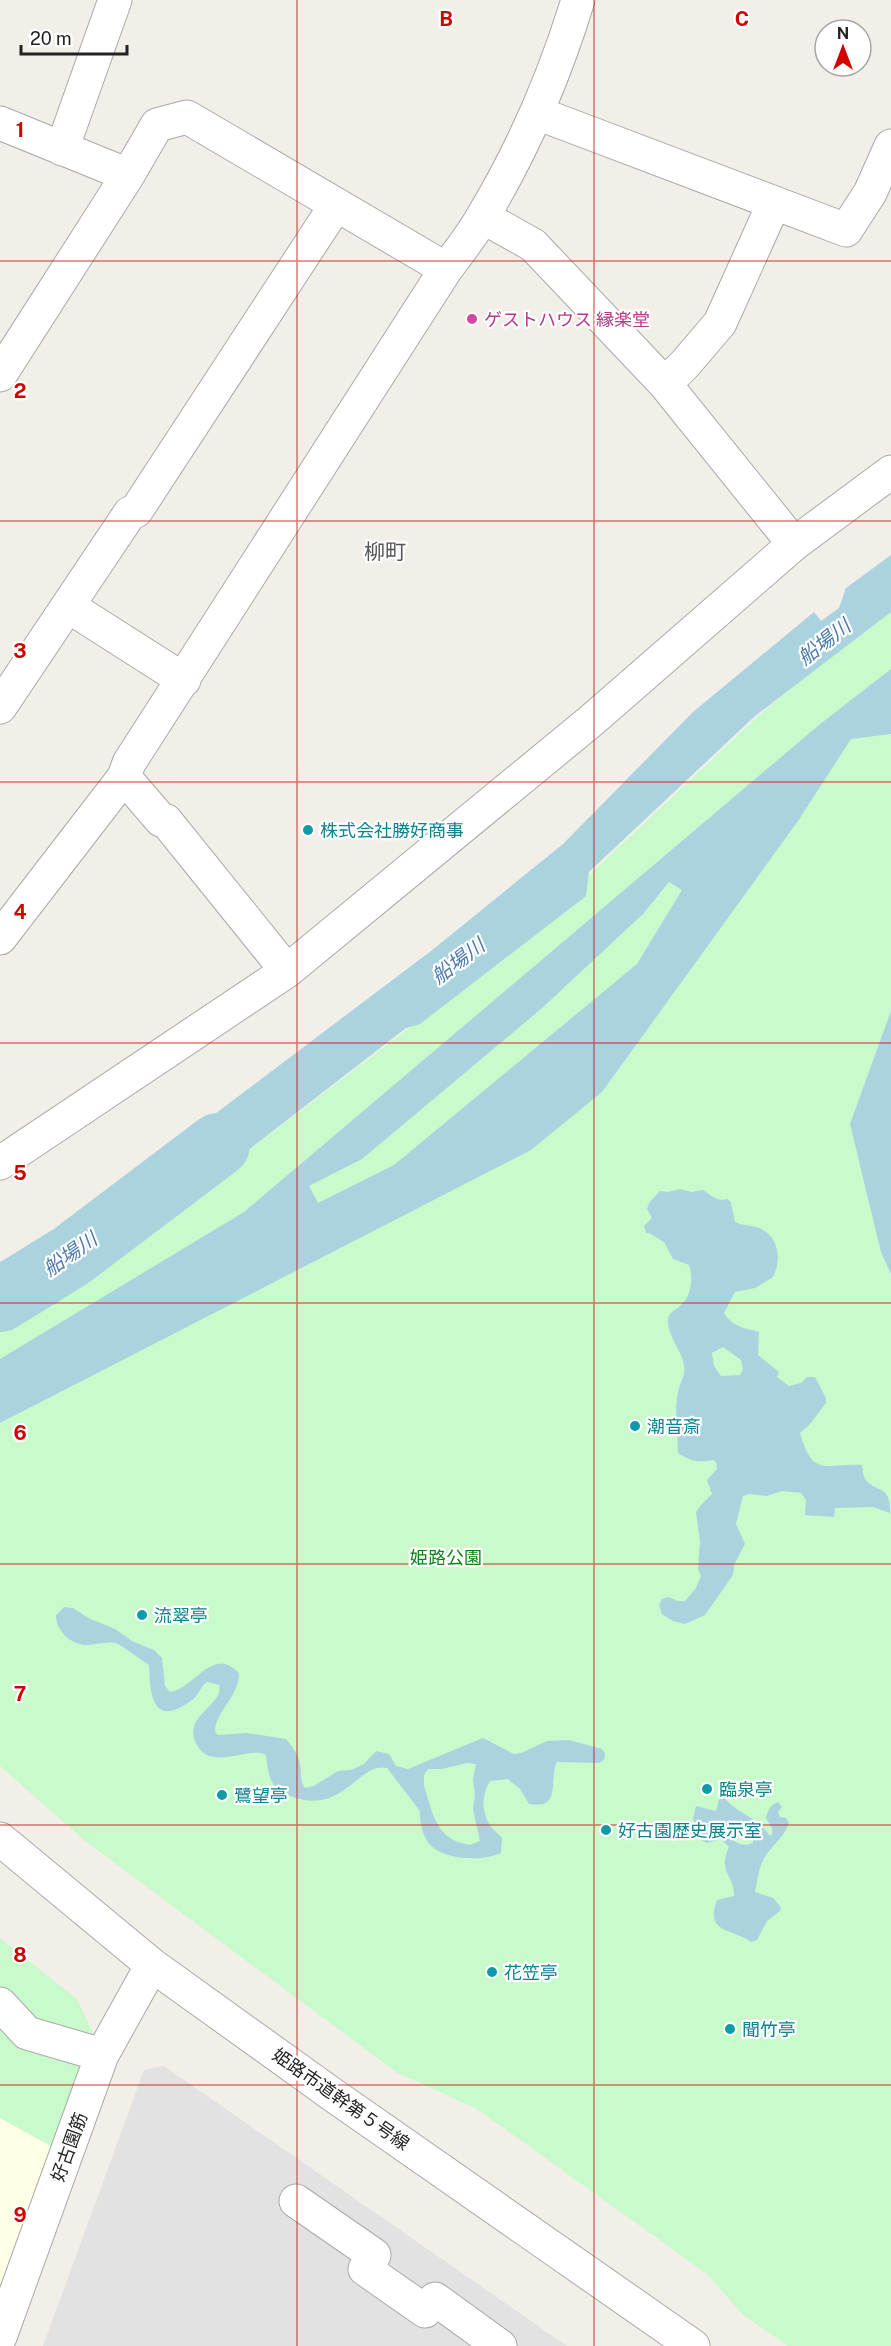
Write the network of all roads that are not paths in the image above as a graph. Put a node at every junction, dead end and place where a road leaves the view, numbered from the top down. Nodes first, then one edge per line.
1 (115, 0) edge
2 (578, 0) edge
3 (537, 113) junction
4 (0, 123) edge
5 (891, 146) edge
6 (62, 148) junction
7 (128, 175) junction
8 (774, 203) junction
9 (336, 205) junction
10 (483, 217) junction
11 (446, 269) junction
12 (0, 375) edge
13 (664, 384) junction
14 (891, 472) edge
15 (794, 544) junction
16 (68, 606) junction
17 (183, 680) junction
18 (0, 707) edge
19 (124, 777) junction
20 (0, 938) edge
21 (287, 971) junction
22 (0, 1163) edge
23 (0, 1839) edge
24 (152, 1965) junction
25 (0, 2004) edge
26 (102, 2055) junction
27 (296, 2201) dead end
28 (0, 2337) edge
29 (500, 2346) edge
30 (693, 2346) edge

1 - 6 street
2 - 3 street
3 - 8 street
3 - 10 street
4 - 6 street
5 - 8 street
6 - 7 street
7 - 9 street
7 - 12 street
8 - 13 street
9 - 11 street
9 - 16 street
10 - 11 street
10 - 13 street
11 - 17 street
13 - 15 street
14 - 15 street
15 - 21 street
16 - 17 street
16 - 18 street
17 - 19 street
19 - 20 street
19 - 21 street
21 - 22 street
23 - 24 street, 姫路市道幹第５号線
24 - 26 street, 好古園筋
24 - 30 street, 姫路市道幹第５号線
25 - 26 street
26 - 28 street, 好古園筋
27 - 29 street

